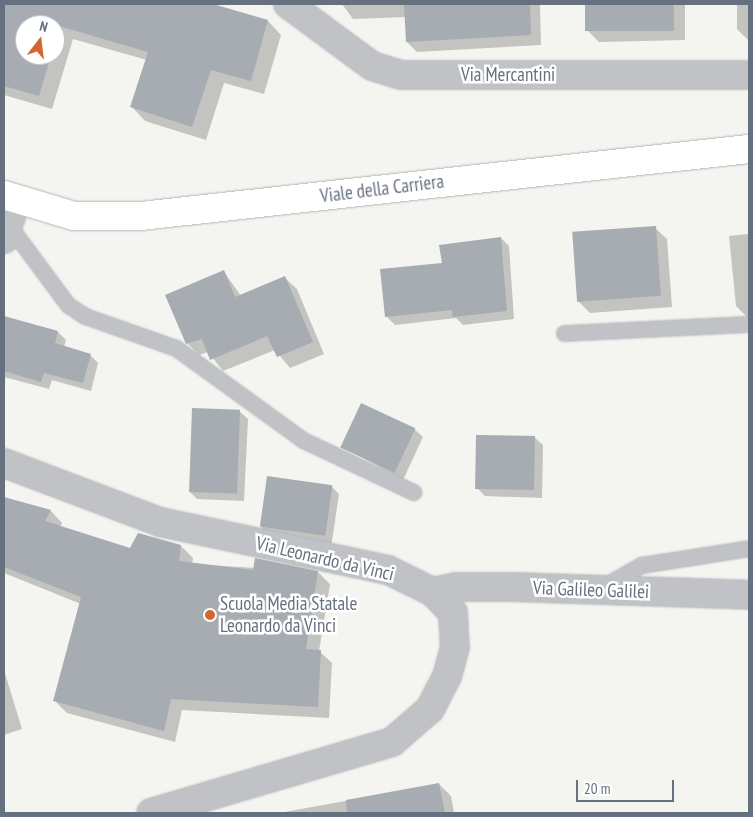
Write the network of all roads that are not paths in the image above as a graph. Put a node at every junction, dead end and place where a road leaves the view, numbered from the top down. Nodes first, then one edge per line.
1 (288, 4) edge
2 (749, 75) edge
3 (749, 149) edge
4 (8, 216) edge
5 (749, 324) edge
6 (564, 333) dead end
7 (4, 463) edge
8 (413, 492) dead end
9 (749, 548) edge
10 (596, 590) junction
11 (433, 592) junction
12 (749, 595) edge
13 (151, 813) edge

1 - 2 street, Via Mercantini
3 - 4 main road, Viale della Carriera
4 - 8 lane
5 - 6 lane
7 - 11 street, Via Leonardo da Vinci
9 - 10 lane
10 - 11 street, Via Galileo Galilei
10 - 12 street, Via Galileo Galilei
11 - 13 street, Via Leonardo da Vinci

